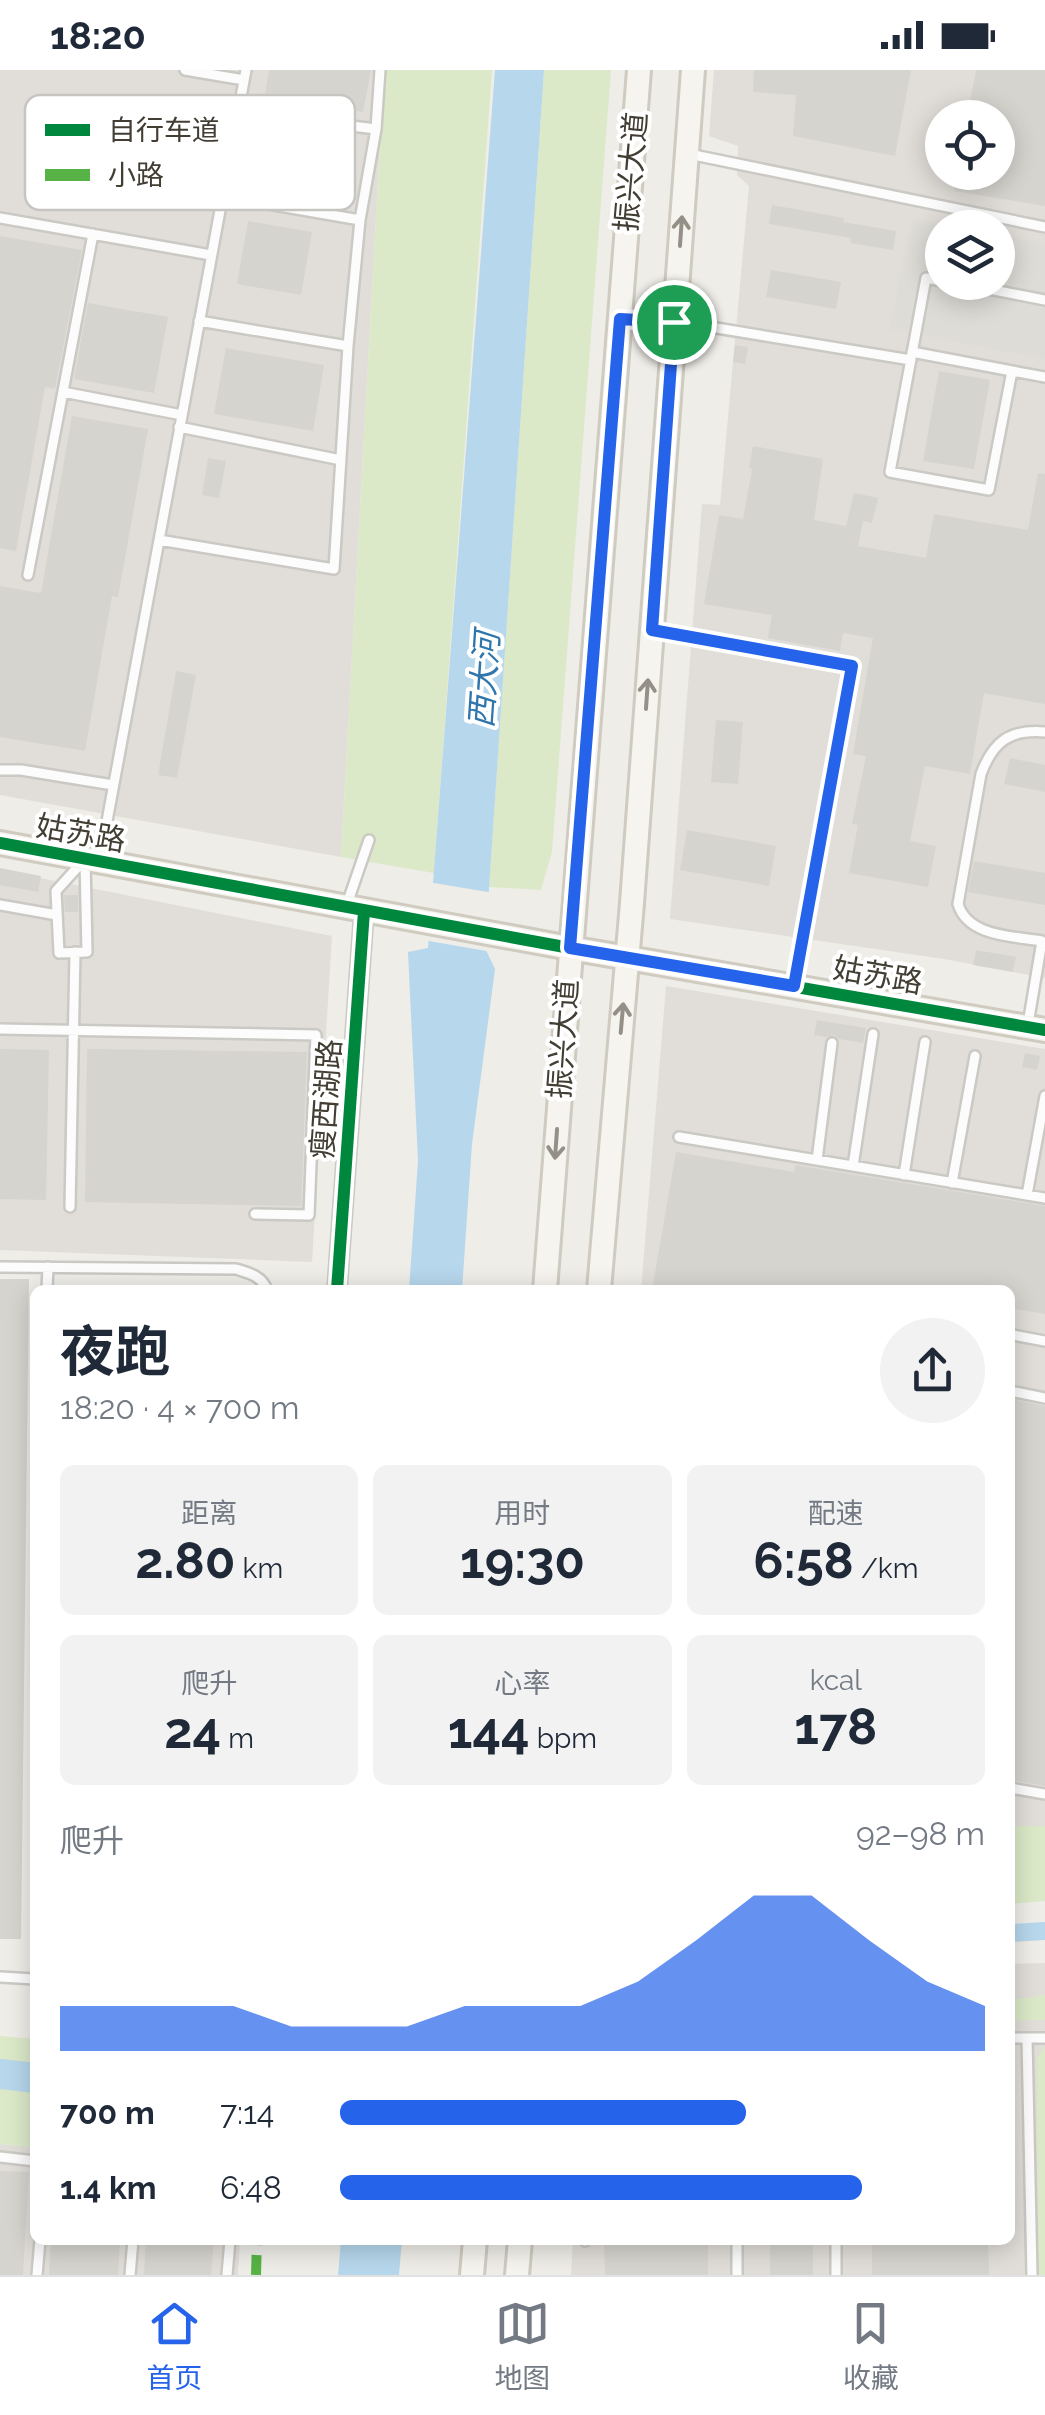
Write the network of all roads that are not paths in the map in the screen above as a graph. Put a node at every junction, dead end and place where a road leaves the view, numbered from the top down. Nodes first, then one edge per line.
1 (184, 70) edge
2 (380, 70) edge
3 (639, 70) edge
4 (692, 70) edge
5 (245, 75) edge
6 (355, 126) edge
7 (376, 129) junction
8 (686, 154) junction
9 (219, 210) edge
10 (302, 210) edge
11 (0, 218) edge
12 (360, 220) junction
13 (1045, 227) edge
14 (93, 234) junction
15 (211, 256) junction
16 (925, 283) edge
17 (1015, 294) edge
18 (1045, 300) edge
19 (620, 319) junction
20 (199, 320) junction
21 (674, 322) junction
22 (348, 346) junction
23 (911, 356) junction
24 (1012, 371) junction
25 (1045, 377) edge
26 (63, 392) junction
27 (182, 415) junction
28 (180, 428) junction
29 (341, 460) junction
30 (159, 540) junction
31 (28, 575) dead end
32 (652, 630) junction
33 (1045, 732) edge
34 (0, 770) edge
35 (114, 786) junction
36 (368, 840) dead end
37 (0, 843) edge
38 (92, 860) junction
39 (0, 905) edge
40 (355, 909) junction
41 (57, 915) junction
42 (570, 948) junction
43 (75, 952) junction
44 (627, 957) junction
45 (794, 986) junction
46 (1036, 1028) edge
47 (0, 1029) edge
48 (74, 1030) junction
49 (872, 1034) dead end
50 (926, 1042) dead end
51 (832, 1043) dead end
52 (974, 1056) dead end
53 (1045, 1096) edge
54 (1043, 1116) edge
55 (679, 1137) dead end
56 (816, 1160) junction
57 (854, 1166) junction
58 (904, 1174) junction
59 (952, 1182) junction
60 (1027, 1195) junction
61 (1045, 1198) edge
62 (70, 1208) dead end
63 (255, 1214) dead end
64 (0, 1267) edge
65 (48, 1267) junction
66 (48, 1285) edge
67 (265, 1285) edge
68 (338, 1285) edge
69 (545, 1285) edge
70 (599, 1285) edge
71 (1015, 1335) edge
72 (1045, 1340) edge
73 (1015, 1393) edge
74 (1045, 1398) edge
75 (1015, 1789) edge
76 (1045, 1794) edge
77 (0, 1977) edge
78 (30, 1979) edge
79 (1015, 2038) edge
80 (1027, 2038) junction
81 (1045, 2038) edge
82 (0, 2157) edge
83 (30, 2160) edge
84 (40, 2245) edge
85 (133, 2245) edge
86 (230, 2245) edge
87 (475, 2245) edge
88 (520, 2245) edge
89 (738, 2245) edge
90 (836, 2245) edge
91 (38, 2275) edge
92 (130, 2275) edge
93 (227, 2275) edge
94 (472, 2275) edge
95 (517, 2275) edge
96 (737, 2275) edge
97 (836, 2275) edge
98 (1032, 2275) edge

1 - 5 lane
2 - 7 lane
3 - 19 main road, 振兴大道
4 - 8 main road, 振兴大道
6 - 7 lane
7 - 12 lane
8 - 13 lane
21 -> 8 main road, 振兴大道
9 - 15 lane
10 - 12 lane
11 - 14 lane
12 - 22 lane
14 - 15 lane
14 - 26 lane
15 - 20 lane
16 - 23 lane
17 - 18 lane
19 - 21 lane
19 - 42 main road, 振兴大道
20 - 22 lane
20 - 27 lane
21 - 23 lane
21 - 32 main road, 振兴大道
22 - 29 lane
23 - 24 lane
23 - 24 lane
24 - 25 lane
26 - 27 lane
26 - 31 lane
27 - 28 lane
28 - 29 lane
28 - 30 lane
29 - 30 lane
30 - 35 lane
44 -> 32 main road, 振兴大道
32 - 45 lane
33 - 46 lane
34 - 35 lane
35 - 38 lane
36 - 40 lane
37 - 38 main road, 姑苏路
38 - 40 main road, 姑苏路
38 - 41 lane
38 - 43 lane
39 - 41 lane
40 - 42 main road, 姑苏路
40 - 68 street, 瘦西湖路
41 - 43 lane
42 - 44 main road, 姑苏路
42 -> 69 main road, 振兴大道
43 - 48 lane
44 - 45 main road, 姑苏路
70 -> 44 main road, 振兴大道
45 - 46 main road, 姑苏路
47 - 48 lane
48 - 62 lane
48 - 63 lane
49 - 57 lane
50 - 58 lane
51 - 56 lane
52 - 59 lane
53 - 54 lane
54 - 60 lane
55 - 56 lane
56 - 57 lane
57 - 58 lane
58 - 59 lane
59 - 60 lane
60 - 61 lane
64 - 65 lane
65 - 66 lane
65 - 67 lane
71 - 72 lane
73 - 74 lane
75 - 76 lane
77 - 78 lane
79 - 80 lane
80 - 81 lane
80 - 98 lane
82 - 83 lane
84 - 91 lane
85 - 92 lane
86 - 93 lane
87 - 94 main road
88 - 95 main road
89 - 96 lane
90 - 97 lane

